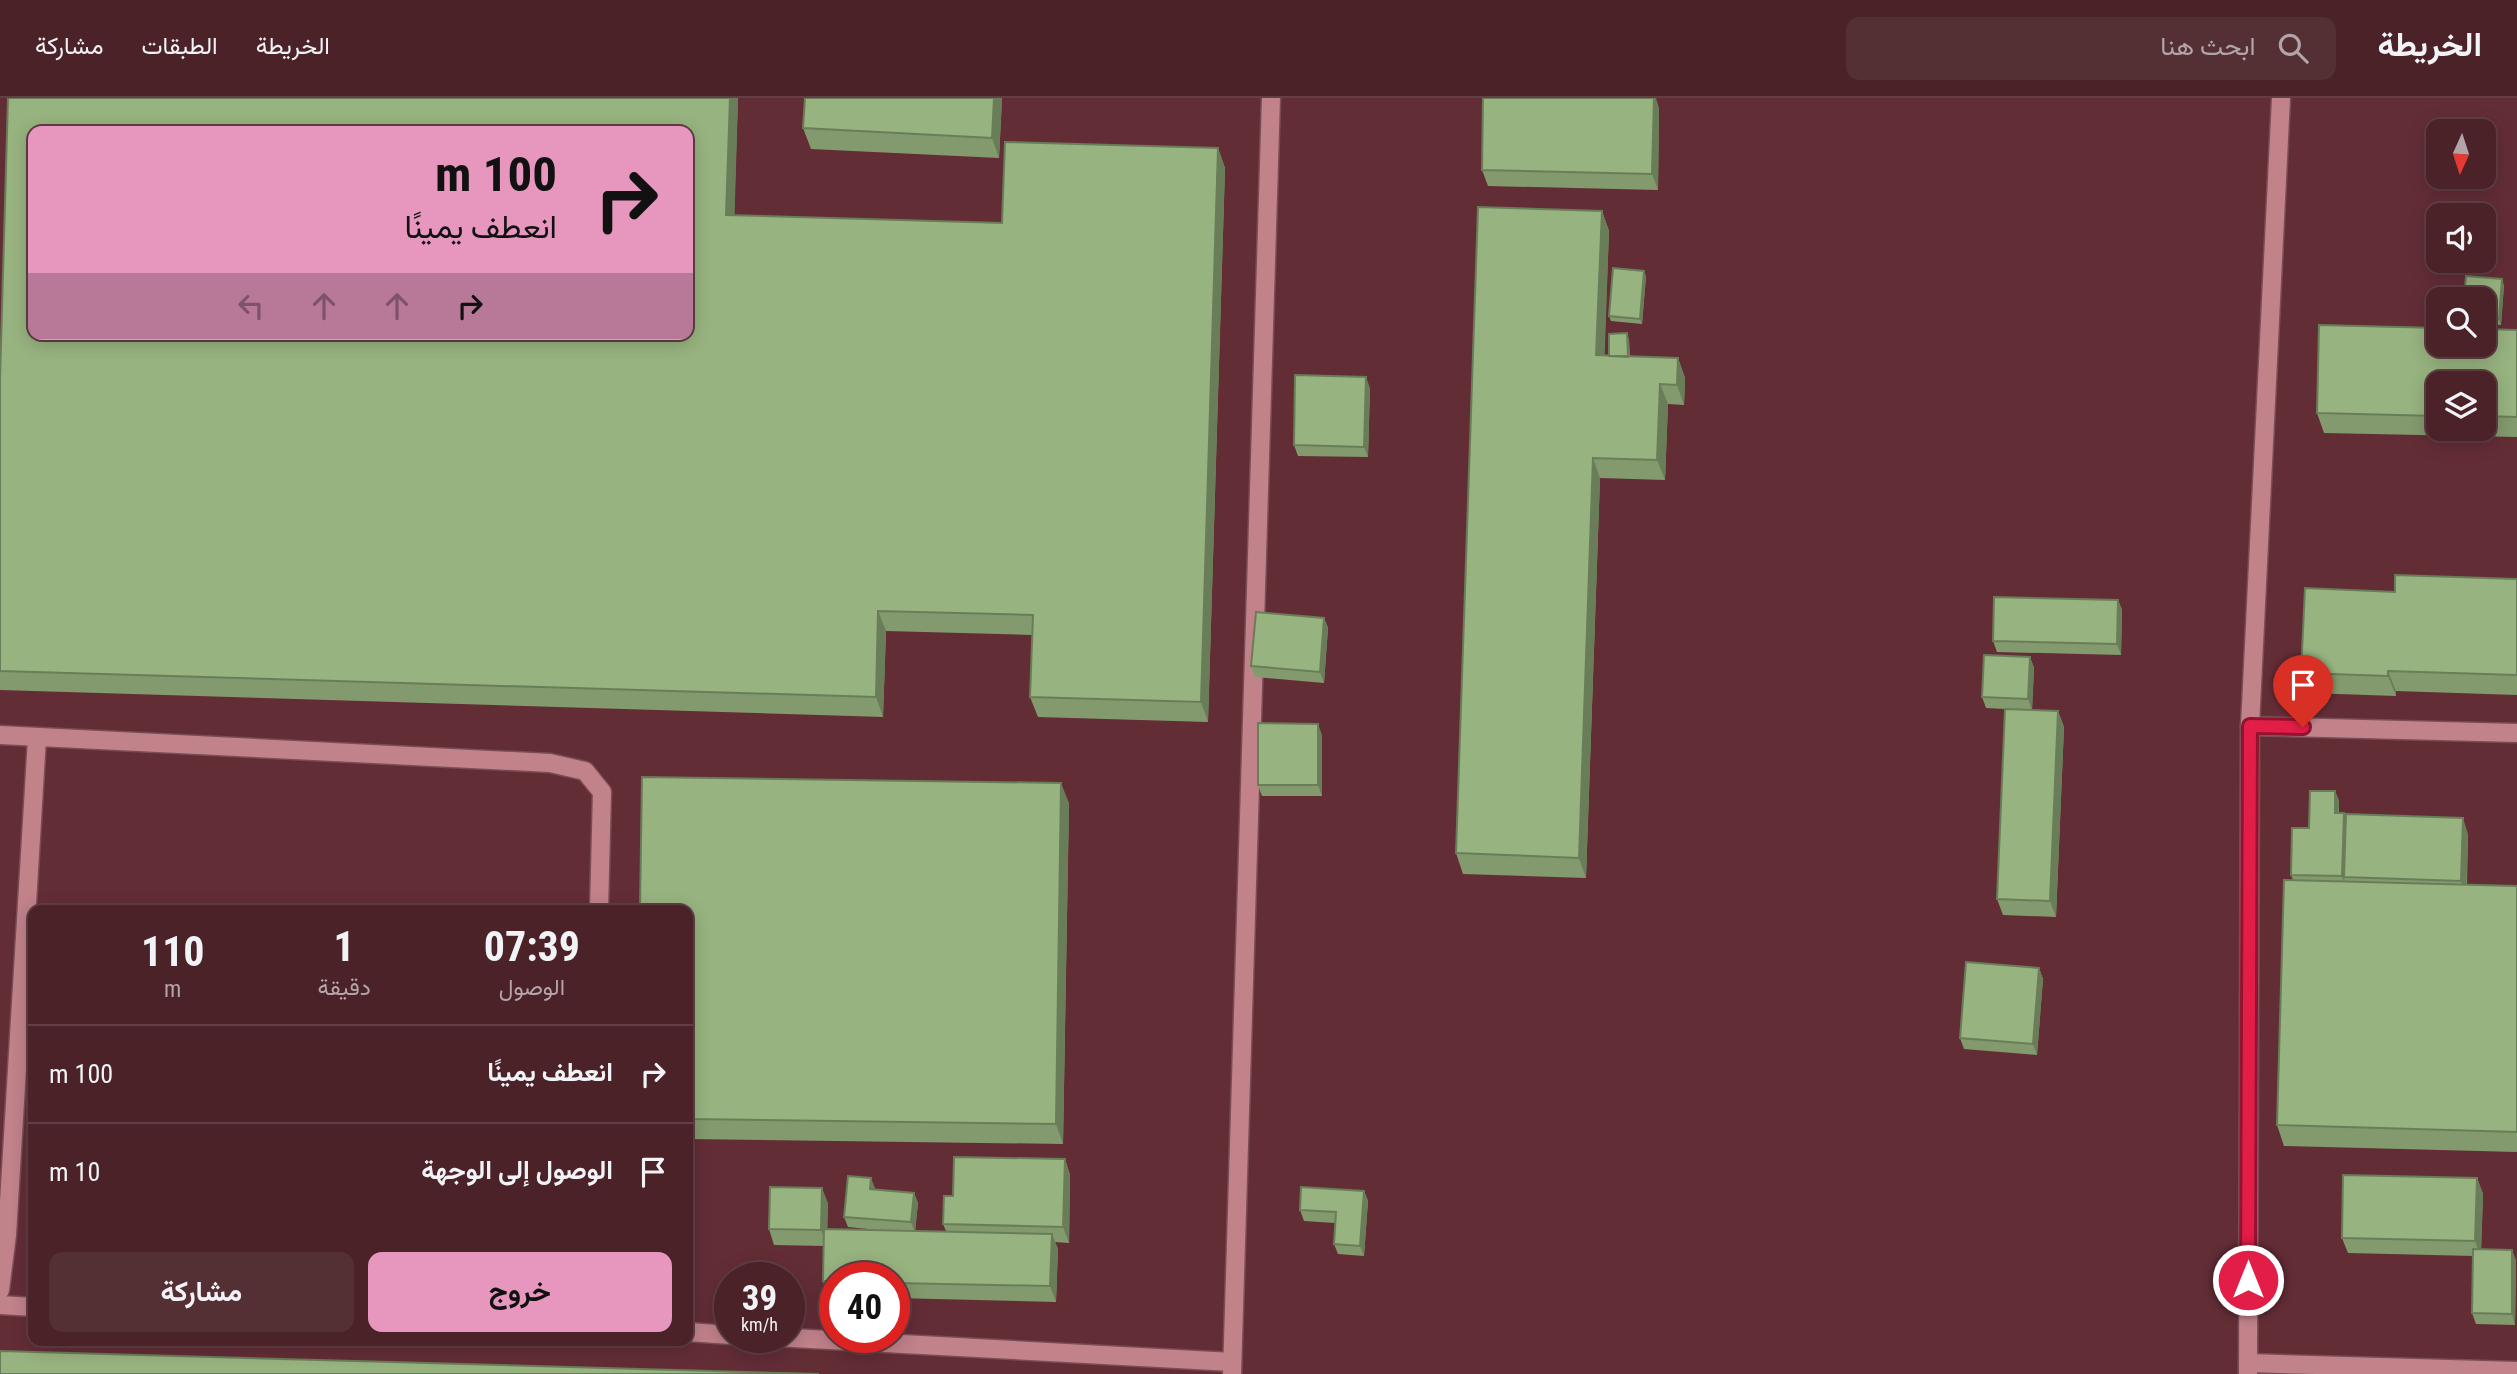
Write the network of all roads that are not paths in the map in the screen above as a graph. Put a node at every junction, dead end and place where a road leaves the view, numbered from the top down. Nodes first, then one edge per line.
1 (1271, 98) edge
2 (2281, 98) edge
3 (2250, 726) junction
4 (2517, 733) edge
5 (0, 735) edge
6 (37, 738) junction
7 (599, 905) edge
8 (0, 1290) edge
9 (0, 1306) edge
10 (28, 1307) edge
11 (693, 1332) edge
12 (714, 1334) edge
13 (805, 1339) edge
14 (1232, 1368) edge
15 (2248, 1368) edge
16 (2517, 1371) edge

1 - 14 street
2 - 3 street
3 - 4 street
3 - 15 street
5 - 6 street
6 - 7 street
6 - 8 street
9 - 10 street
11 - 12 street
13 - 14 street
15 - 16 street

